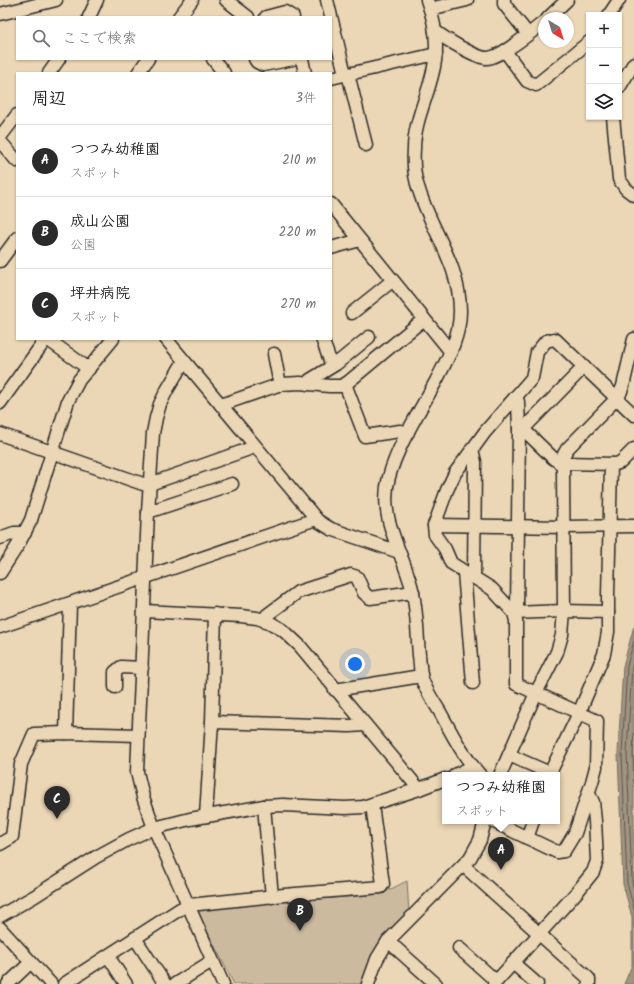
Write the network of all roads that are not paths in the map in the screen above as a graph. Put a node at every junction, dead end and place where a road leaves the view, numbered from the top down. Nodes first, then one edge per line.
1 (56, 0) edge
2 (97, 0) edge
3 (192, 0) edge
4 (226, 0) edge
5 (327, 0) edge
6 (466, 0) edge
7 (504, 0) edge
8 (567, 0) edge
9 (619, 0) edge
10 (429, 5) edge
11 (554, 12) edge
12 (611, 12) edge
13 (0, 14) edge
14 (89, 16) edge
15 (181, 16) edge
16 (247, 16) edge
17 (270, 16) edge
18 (291, 16) edge
19 (331, 16) edge
20 (332, 19) edge
21 (538, 26) edge
22 (435, 31) junction
23 (528, 34) junction
24 (586, 44) edge
25 (505, 51) junction
26 (436, 54) junction
27 (58, 60) edge
28 (147, 60) edge
29 (214, 60) edge
30 (256, 60) edge
31 (288, 60) edge
32 (302, 60) edge
33 (634, 63) edge
34 (50, 72) edge
35 (139, 72) edge
36 (223, 72) edge
37 (306, 72) edge
38 (346, 74) junction
39 (332, 78) edge
40 (621, 84) edge
41 (16, 116) edge
42 (613, 120) edge
43 (0, 137) edge
44 (0, 141) edge
45 (366, 145) dead end
46 (16, 160) edge
47 (634, 195) edge
48 (332, 205) edge
49 (16, 239) edge
50 (360, 240) junction
51 (332, 248) edge
52 (0, 261) edge
53 (392, 281) junction
54 (352, 314) dead end
55 (424, 320) junction
56 (369, 337) dead end
57 (634, 339) edge
58 (46, 340) edge
59 (48, 340) edge
60 (112, 340) edge
61 (167, 340) edge
62 (322, 340) edge
63 (451, 352) junction
64 (274, 354) dead end
65 (184, 361) junction
66 (332, 366) junction
67 (584, 367) junction
68 (89, 369) junction
69 (308, 384) junction
70 (345, 384) junction
71 (280, 385) junction
72 (516, 396) junction
73 (617, 399) junction
74 (0, 403) edge
75 (221, 405) junction
76 (634, 416) edge
77 (520, 429) junction
78 (408, 432) junction
79 (0, 434) edge
80 (254, 446) junction
81 (472, 449) junction
82 (634, 449) edge
83 (52, 453) junction
84 (563, 464) junction
85 (611, 464) junction
86 (150, 484) junction
87 (232, 484) dead end
88 (148, 512) junction
89 (316, 519) junction
90 (434, 525) junction
91 (474, 525) junction
92 (517, 526) junction
93 (610, 526) junction
94 (634, 526) edge
95 (564, 527) junction
96 (25, 533) junction
97 (0, 538) edge
98 (399, 552) junction
99 (0, 573) edge
100 (469, 575) junction
101 (145, 577) junction
102 (412, 592) junction
103 (70, 604) junction
104 (144, 610) junction
105 (564, 611) junction
106 (608, 612) junction
107 (516, 613) junction
108 (215, 614) junction
109 (264, 620) junction
110 (0, 627) edge
111 (142, 668) junction
112 (421, 676) junction
113 (473, 683) dead end
114 (114, 687) dead end
115 (335, 690) junction
116 (536, 693) junction
117 (579, 713) junction
118 (212, 722) junction
119 (364, 724) junction
120 (66, 733) junction
121 (138, 735) junction
122 (509, 755) junction
123 (476, 771) edge
124 (501, 772) edge
125 (546, 772) edge
126 (551, 772) edge
127 (442, 780) edge
128 (418, 789) junction
129 (589, 794) junction
130 (372, 805) junction
131 (264, 806) junction
132 (206, 816) junction
133 (484, 824) edge
134 (498, 824) edge
135 (532, 824) edge
136 (154, 828) junction
137 (528, 838) junction
138 (0, 844) edge
139 (464, 866) junction
140 (272, 897) junction
141 (189, 905) junction
142 (0, 916) edge
143 (0, 928) edge
144 (540, 933) junction
145 (135, 938) junction
146 (388, 941) junction
147 (459, 948) dead end
148 (108, 956) junction
149 (212, 961) junction
150 (30, 962) junction
151 (513, 963) junction
152 (0, 981) edge
153 (498, 982) edge
154 (3, 984) edge
155 (8, 984) edge
156 (51, 984) edge
157 (64, 984) edge
158 (126, 984) edge
159 (166, 984) edge
160 (175, 984) edge
161 (223, 984) edge
162 (368, 984) edge
163 (436, 984) edge
164 (537, 984) edge
165 (589, 984) edge

1 - 13 street
2 - 14 street
3 - 15 street
4 - 16 street
5 - 19 street
6 - 10 street
7 - 23 street
8 - 11 street
9 - 12 street
10 - 22 street
17 - 18 street
20 - 38 street
21 - 23 street
22 - 25 street
22 - 26 street
23 - 25 street
24 - 25 street
26 - 38 street
26 - 63 street
27 - 34 street
28 - 35 street
29 - 36 street
30 - 31 street
32 - 37 street
33 - 40 street
38 - 39 street
38 - 45 street
41 - 43 street
42 - 47 street
44 - 46 street
48 - 50 street
49 - 52 street
50 - 51 street
50 - 53 street
53 - 54 street
53 - 55 street
55 - 63 street
55 - 70 street
56 - 66 street
57 - 73 street
58 - 74 street
59 - 68 street
60 - 68 street
61 - 65 street
62 - 66 street
63 - 78 street
64 - 71 street
65 - 75 street
65 - 86 street
66 - 69 street
67 - 72 street
67 - 73 street
67 - 77 street
68 - 83 street
69 - 70 street
69 - 71 street
70 - 78 street
71 - 75 street
72 - 77 street
72 - 81 street
73 - 76 street
73 - 84 street
75 - 80 street
77 - 84 street
77 - 92 street
78 - 98 street
79 - 83 street
80 - 86 street
80 - 89 street
81 - 90 street
81 - 91 street
82 - 85 street
83 - 86 street
83 - 96 street
84 - 85 street
84 - 95 street
85 - 93 street
86 - 88 street
87 - 88 street
88 - 101 street
89 - 98 street
89 - 101 street
90 - 91 street
90 - 100 street
91 - 92 street
91 - 100 street
92 - 95 street
92 - 107 street
93 - 94 street
93 - 95 street
93 - 106 street
95 - 105 street
96 - 97 street
96 - 99 street
98 - 102 street
100 - 107 street
100 - 113 street
101 - 103 street
101 - 104 street
102 - 109 street
102 - 112 street
103 - 110 street
103 - 120 street
104 - 108 street
104 - 111 street
105 - 106 street
105 - 107 street
105 - 116 street
106 - 117 street
107 - 116 street
108 - 109 street
108 - 118 street
109 - 115 street
111 - 114 street
111 - 121 street
112 - 115 street
112 - 123 street
115 - 119 street
116 - 117 street
116 - 122 street
117 - 126 street
117 - 129 street
118 - 119 street
118 - 132 street
119 - 128 street
120 - 121 street
120 - 138 street
121 - 136 street
122 - 124 street
122 - 125 street
127 - 128 street
128 - 130 street
129 - 137 street
129 - 144 street
130 - 131 street
130 - 140 street
131 - 132 street
131 - 140 street
132 - 136 street
133 - 139 street
134 - 137 street
135 - 137 street
136 - 141 street
136 - 142 street
139 - 144 street
139 - 146 street
140 - 141 street
141 - 145 street
141 - 149 street
143 - 150 street
144 - 151 street
144 - 165 street
145 - 148 street
145 - 159 street
146 - 162 street
146 - 163 street
147 - 153 street
148 - 157 street
148 - 158 street
149 - 160 street
149 - 161 street
150 - 155 street
150 - 156 street
151 - 153 street
151 - 164 street
152 - 154 street

